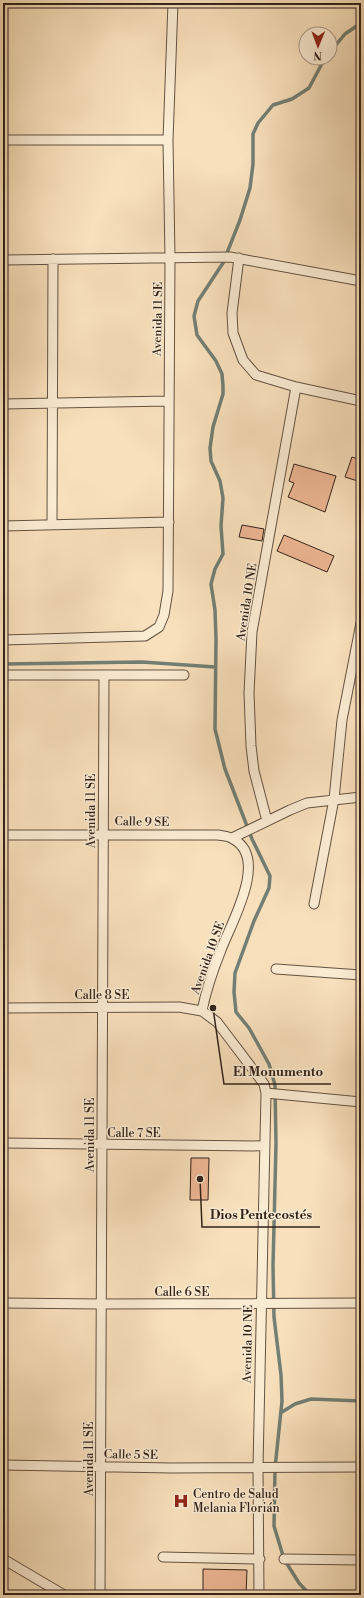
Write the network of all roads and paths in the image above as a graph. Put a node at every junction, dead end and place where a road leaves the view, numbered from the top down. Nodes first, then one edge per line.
1 (173, 3) edge
2 (3, 140) edge
3 (168, 140) junction
4 (235, 257) junction
5 (170, 258) junction
6 (53, 259) junction
7 (3, 260) edge
8 (361, 281) edge
9 (296, 387) junction
10 (168, 401) junction
11 (361, 401) edge
12 (53, 403) junction
13 (3, 404) edge
14 (169, 522) junction
15 (52, 524) junction
16 (3, 526) edge
17 (361, 623) edge
18 (3, 640) edge
19 (359, 642) edge
20 (3, 675) edge
21 (104, 675) junction
22 (184, 675) dead end
23 (361, 797) edge
24 (334, 799) junction
25 (267, 821) junction
26 (103, 834) junction
27 (3, 835) edge
28 (236, 836) junction
29 (314, 904) dead end
30 (276, 969) dead end
31 (361, 975) edge
32 (102, 1007) junction
33 (3, 1008) edge
34 (202, 1011) junction
35 (270, 1093) junction
36 (361, 1102) edge
37 (3, 1143) edge
38 (102, 1145) junction
39 (265, 1146) junction
40 (3, 1303) edge
41 (361, 1303) edge
42 (101, 1304) junction
43 (263, 1304) junction
44 (3, 1465) edge
45 (101, 1467) junction
46 (258, 1467) junction
47 (361, 1467) edge
48 (163, 1557) dead end
49 (3, 1559) edge
50 (260, 1559) junction
51 (284, 1559) dead end
52 (361, 1560) edge
53 (64, 1595) edge
54 (100, 1595) edge
55 (259, 1595) edge

1 - 3 street, Avenida 11 SE
2 - 3 street
3 - 5 street, Avenida 11 SE
4 - 5 street
4 - 8 street
4 - 9 street
5 - 6 street
5 - 10 street, Avenida 11 SE
6 - 7 street
6 - 12 street
9 - 11 street
9 - 25 street, Avenida 10 NE
10 - 12 street
10 - 14 street, Avenida 11 SE
12 - 13 street
12 - 15 street
14 - 15 street
14 - 18 street, Avenida 11 SE
15 - 16 street
17 - 19 street
19 - 24 street
20 - 21 street
21 - 22 street
21 - 26 street, Avenida 11 SE
23 - 24 street
24 - 25 street
24 - 29 street
25 - 28 street
26 - 27 street, Calle 9 SE
26 - 28 street, Calle 9 SE
26 - 32 street, Avenida 11 SE
28 - 34 street, Avenida 10 SE
30 - 31 street
32 - 33 street, Calle 8 SE
32 - 34 street, Calle 8 SE
32 - 38 street, Avenida 11 SE
34 - 35 street, Avenida 10 SE
35 - 36 street
35 - 39 street, Avenida 10 NE
37 - 38 street, Calle 7 SE
38 - 39 street, Calle 7 SE
38 - 42 street, Avenida 11 SE
39 - 43 street, Avenida 10 NE
40 - 42 street, Calle 6 SE
41 - 43 street, Calle 6 SE
42 - 43 street, Calle 6 SE
42 - 45 street, Avenida 11 SE
43 - 46 street, Avenida 10 NE
44 - 45 street, Calle 5 SE
45 - 46 street, Calle 5 SE
45 - 54 street, Avenida 11 SE
46 - 47 street, Calle 5 SE
46 - 50 street, Avenida 10 NE
48 - 50 street
49 - 53 street
50 - 55 street, Avenida 10 NE
51 - 52 street

